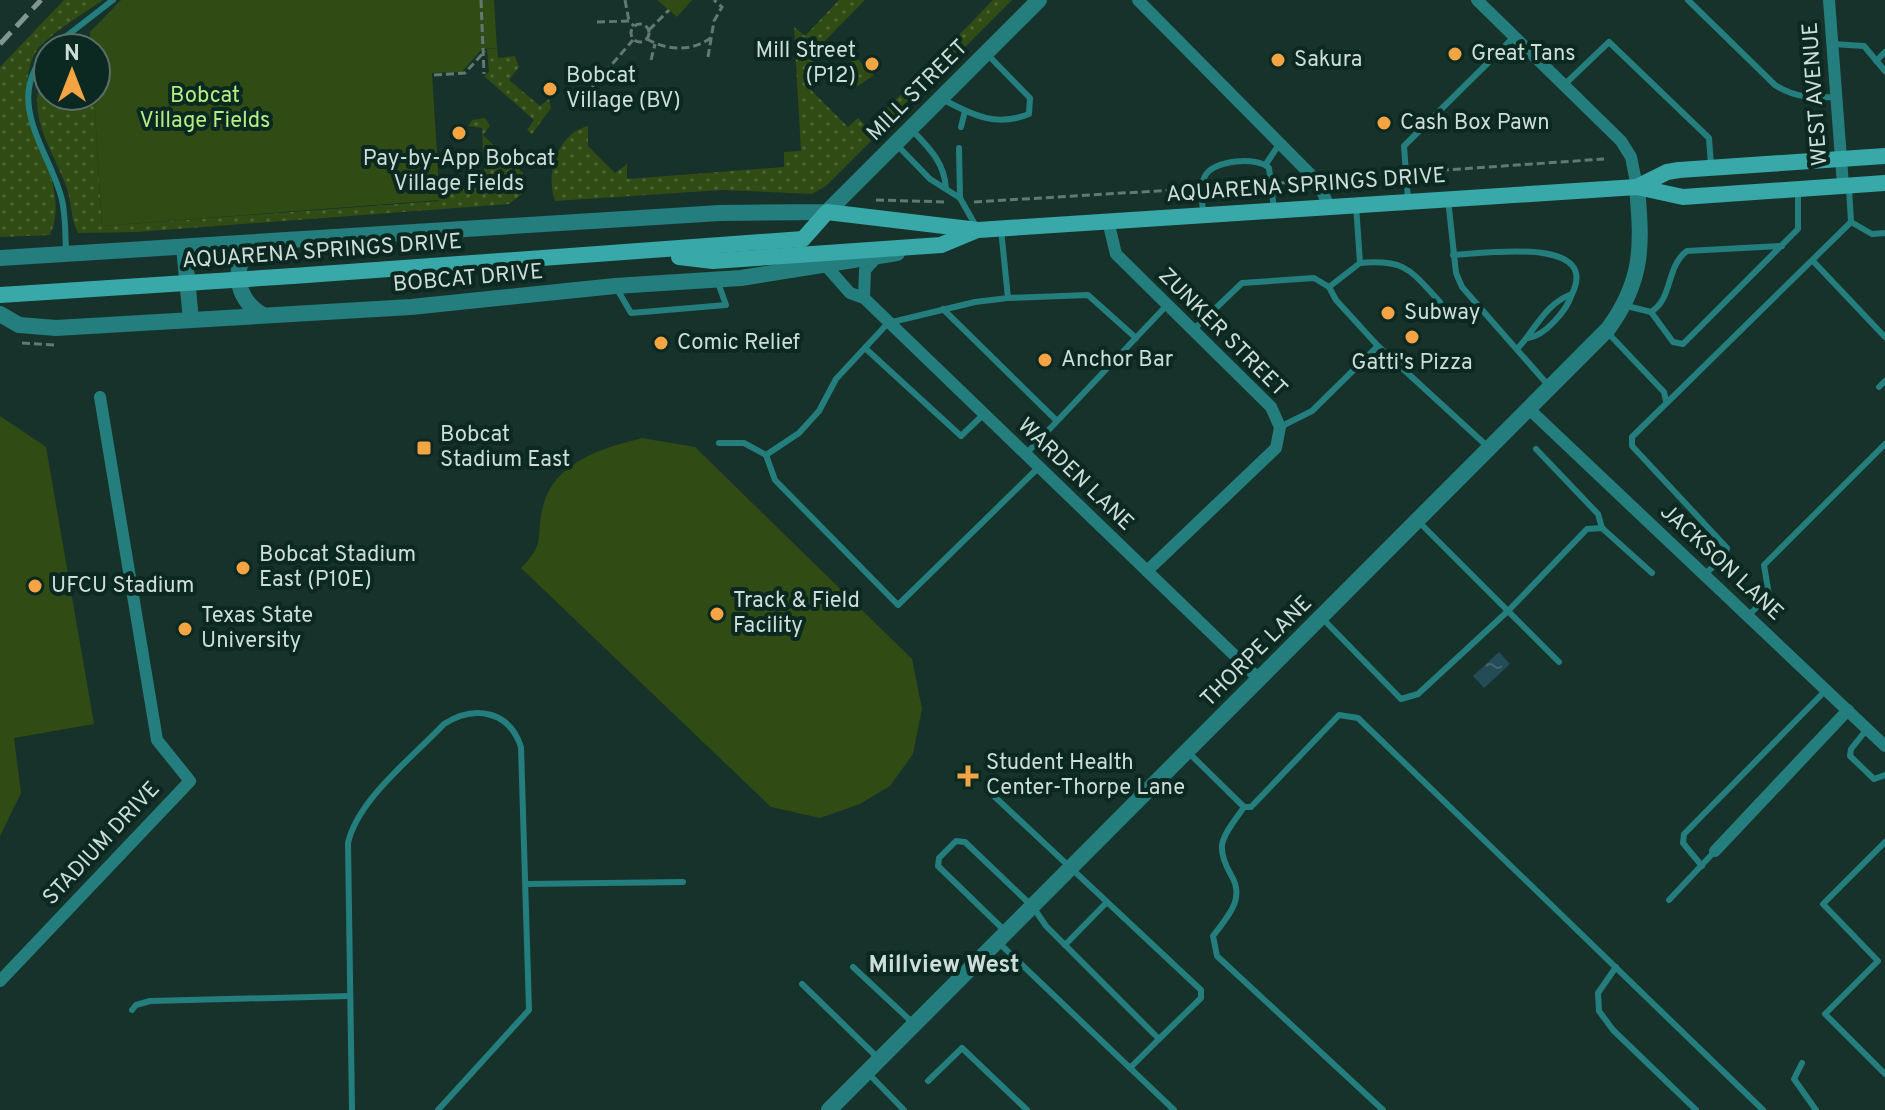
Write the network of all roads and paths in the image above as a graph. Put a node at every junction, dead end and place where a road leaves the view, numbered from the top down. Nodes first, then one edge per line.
1 (113, 0) edge
2 (481, 0) edge
3 (625, 0) edge
4 (714, 0) edge
5 (1039, 0) edge
6 (1138, 0) edge
7 (1477, 0) edge
8 (1688, 0) edge
9 (1829, 0) edge
10 (669, 10) dead end
11 (629, 21) junction
12 (597, 22) dead end
13 (634, 26) junction
14 (649, 30) junction
15 (73, 32) edge
16 (712, 37) junction
17 (1514, 37) junction
18 (647, 39) junction
19 (633, 40) junction
20 (655, 44) junction
21 (1832, 44) junction
22 (485, 51) junction
23 (1885, 52) edge
24 (986, 53) junction
25 (708, 57) dead end
26 (651, 60) dead end
27 (1876, 61) junction
28 (1885, 71) edge
29 (484, 74) dead end
30 (32, 75) edge
31 (434, 75) dead end
32 (1564, 85) junction
33 (1836, 97) junction
34 (941, 98) junction
35 (581, 100) dead end
36 (965, 111) junction
37 (961, 127) dead end
38 (911, 129) junction
39 (1280, 143) junction
40 (896, 144) junction
41 (959, 148) dead end
42 (1885, 156) edge
43 (1604, 159) dead end
44 (1841, 159) junction
45 (1266, 164) junction
46 (1711, 167) junction
47 (1406, 173) junction
48 (1317, 181) junction
49 (1885, 183) edge
50 (1272, 184) junction
51 (1846, 185) junction
52 (1637, 187) junction
53 (946, 188) junction
54 (1202, 188) junction
55 (1798, 188) junction
56 (1448, 199) junction
57 (876, 200) dead end
58 (962, 200) junction
59 (1409, 201) junction
60 (1356, 205) junction
61 (1329, 206) junction
62 (1274, 210) junction
63 (827, 212) junction
64 (1203, 215) junction
65 (1108, 221) junction
66 (1851, 222) junction
67 (1001, 228) junction
68 (978, 230) junction
69 (1885, 233) edge
70 (261, 243) junction
71 (941, 245) junction
72 (1783, 246) junction
73 (184, 247) junction
74 (646, 252) junction
75 (1453, 255) junction
76 (66, 256) junction
77 (877, 257) junction
78 (0, 258) edge
79 (1813, 261) junction
80 (1360, 263) junction
81 (827, 267) junction
82 (717, 280) junction
83 (615, 286) junction
84 (1329, 287) junction
85 (0, 295) edge
86 (864, 298) junction
87 (1008, 298) junction
88 (1440, 302) dead end
89 (1167, 305) junction
90 (1625, 305) junction
91 (943, 309) junction
92 (1651, 312) junction
93 (0, 314) edge
94 (265, 315) junction
95 (191, 320) junction
96 (888, 323) junction
97 (1193, 330) junction
98 (1606, 331) junction
99 (1885, 337) edge
100 (1136, 338) junction
101 (1378, 346) junction
102 (865, 348) junction
103 (1517, 349) junction
104 (1885, 381) edge
105 (1550, 387) junction
106 (1879, 387) dead end
107 (100, 397) dead end
108 (1666, 401) junction
109 (1529, 409) junction
110 (983, 415) junction
111 (1057, 421) junction
112 (1280, 427) junction
113 (719, 443) dead end
114 (1885, 444) edge
115 (1490, 449) junction
116 (1536, 449) dead end
117 (766, 455) junction
118 (1025, 455) junction
119 (1038, 468) junction
120 (1418, 521) junction
121 (1602, 528) junction
122 (1147, 571) junction
123 (1652, 573) dead end
124 (1705, 574) junction
125 (1508, 611) junction
126 (1748, 616) junction
127 (1322, 618) junction
128 (1559, 662) dead end
129 (1260, 680) junction
130 (1827, 689) junction
131 (1848, 710) junction
132 (1867, 729) junction
133 (1885, 746) edge
134 (1188, 752) junction
135 (1885, 775) edge
136 (995, 797) dead end
137 (1244, 807) junction
138 (1885, 842) edge
139 (1715, 851) joint
140 (1702, 866) junction
141 (1071, 869) junction
142 (683, 882) dead end
143 (526, 884) junction
144 (1669, 900) dead end
145 (1107, 902) junction
146 (1033, 907) junction
147 (1002, 937) junction
148 (1065, 945) junction
149 (853, 967) dead end
150 (1616, 967) junction
151 (0, 981) edge
152 (802, 984) dead end
153 (350, 996) junction
154 (132, 1010) dead end
155 (915, 1024) junction
156 (1159, 1039) junction
157 (880, 1060) junction
158 (1802, 1063) dead end
159 (1130, 1068) junction
160 (867, 1072) junction
161 (1885, 1074) edge
162 (928, 1081) dead end
163 (352, 1110) edge
164 (438, 1110) edge
165 (829, 1110) edge
166 (904, 1110) edge
167 (1027, 1110) edge
168 (1174, 1110) edge
169 (1383, 1110) edge
170 (1696, 1110) edge
171 (1763, 1110) edge
172 (1816, 1110) edge

1 - 15 lane
2 - 22 path
3 - 11 path
4 - 16 path
5 - 24 street, MILL STREET
6 - 39 street
7 - 17 street
8 - 33 lane
9 - 21 street, WEST AVENUE
10 - 14 path
11 - 12 path
11 - 13 path
13 - 14 path
13 - 19 path
14 - 18 path
16 - 20 path
16 - 25 path
17 - 32 street
17 - 47 lane
18 - 19 path
18 - 20 path
19 - 35 path
20 - 26 path
21 - 27 lane
21 - 33 street, WEST AVENUE
22 - 29 path
22 - 31 path
23 - 27 lane
24 - 34 street, MILL STREET
24 - 36 lane
27 - 28 lane
30 - 76 lane
32 - 46 lane
32 - 52 street
33 - 44 street, WEST AVENUE
34 - 36 lane
34 - 38 street, MILL STREET
36 - 37 lane
38 - 40 street, MILL STREET
38 - 53 lane
39 - 45 lane
39 - 48 street
40 - 53 lane
40 - 63 street, MILL STREET
41 - 58 lane
42 - 44 main road, AQUARENA SPRINGS DRIVE
43 - 47 path
44 - 46 main road, AQUARENA SPRINGS DRIVE
44 - 51 street, WEST AVENUE
45 - 50 lane
45 - 54 lane
46 - 52 main road, AQUARENA SPRINGS DRIVE
47 - 48 path
47 - 59 lane
48 - 50 path
48 - 61 street
49 - 51 main road, AQUARENA SPRINGS DRIVE
50 - 54 path
50 - 62 lane
51 - 55 main road, AQUARENA SPRINGS DRIVE
51 - 66 lane
52 - 55 main road, AQUARENA SPRINGS DRIVE
52 - 56 main road, AQUARENA SPRINGS DRIVE
52 - 90 street, THORPE LANE
53 - 58 lane
54 - 58 path
54 - 64 lane
55 - 72 lane
56 - 59 main road, AQUARENA SPRINGS DRIVE
56 - 75 lane
57 - 58 path
58 - 68 lane
59 - 60 main road, AQUARENA SPRINGS DRIVE
60 - 61 main road, AQUARENA SPRINGS DRIVE
60 - 80 lane
61 - 62 main road, AQUARENA SPRINGS DRIVE
62 - 64 main road, AQUARENA SPRINGS DRIVE
63 - 68 main road, AQUARENA SPRINGS DRIVE
63 - 70 street
63 - 74 main road, AQUARENA SPRINGS DRIVE
64 - 65 main road, AQUARENA SPRINGS DRIVE
65 - 67 main road, AQUARENA SPRINGS DRIVE
65 - 89 street, ZUNKER STREET
66 - 69 lane
66 - 79 lane
67 - 68 main road, AQUARENA SPRINGS DRIVE
67 - 87 lane
68 - 71 main road, AQUARENA SPRINGS DRIVE
70 - 73 street
70 - 94 street
71 - 74 main road, AQUARENA SPRINGS DRIVE
71 - 77 street, BOBCAT DRIVE
72 - 92 lane
72 - 92 lane
73 - 76 street
73 - 95 street
74 - 85 main road, AQUARENA SPRINGS DRIVE, bridge
75 - 103 lane
75 - 103 lane
76 - 78 street
77 - 81 street, BOBCAT DRIVE
77 - 86 street
79 - 99 lane
79 - 108 lane
80 - 84 lane
80 - 88 lane
81 - 82 street, BOBCAT DRIVE
81 - 86 street, WARDEN LANE
82 - 83 street, BOBCAT DRIVE
82 - 83 lane
83 - 94 street, BOBCAT DRIVE
84 - 97 lane
84 - 101 lane
86 - 96 street, WARDEN LANE
87 - 91 lane
87 - 100 lane
89 - 97 street, ZUNKER STREET
89 - 100 lane
90 - 92 lane
90 - 98 street, THORPE LANE
91 - 96 lane
91 - 111 lane
93 - 95 street, BOBCAT DRIVE
94 - 95 street, BOBCAT DRIVE
96 - 102 lane
96 - 110 street, WARDEN LANE
97 - 112 street, ZUNKER STREET
98 - 105 street, THORPE LANE
98 - 108 lane
100 - 111 lane
101 - 112 lane
101 - 115 lane
102 - 110 lane
102 - 117 lane
103 - 105 lane
104 - 106 lane
105 - 109 street, THORPE LANE
107 - 151 street, STADIUM DRIVE
108 - 124 lane
109 - 115 street, THORPE LANE
109 - 124 street, JACKSON LANE
110 - 118 street, WARDEN LANE
111 - 118 lane
112 - 122 street, ZUNKER STREET
113 - 117 lane
114 - 126 lane
115 - 120 street, THORPE LANE
116 - 121 lane
117 - 119 lane
118 - 119 street, WARDEN LANE
119 - 122 street, WARDEN LANE
120 - 125 lane
120 - 127 street, THORPE LANE
121 - 123 lane
121 - 125 lane
122 - 129 street, WARDEN LANE
124 - 126 street, JACKSON LANE
125 - 127 lane
125 - 128 lane
126 - 130 street, JACKSON LANE
127 - 129 street, THORPE LANE
129 - 134 street, THORPE LANE
130 - 131 street, JACKSON LANE
130 - 140 lane
131 - 132 street, JACKSON LANE
131 - 139 street
132 - 133 street, JACKSON LANE
132 - 135 lane
134 - 137 lane
134 - 141 street, THORPE LANE
136 - 141 lane
137 - 150 lane
137 - 169 lane
138 - 161 lane
139 - 140 lane
140 - 144 lane
141 - 145 lane
141 - 146 street, THORPE LANE
142 - 143 lane
143 - 153 lane
143 - 164 lane
145 - 148 lane
145 - 156 lane
146 - 147 street, THORPE LANE
146 - 147 lane
146 - 148 lane
147 - 155 street, THORPE LANE
147 - 159 lane
148 - 156 lane
149 - 155 lane
150 - 170 lane
150 - 171 lane
152 - 157 lane
153 - 154 lane
153 - 163 lane
155 - 157 street, THORPE LANE
156 - 159 lane
157 - 160 street, THORPE LANE
158 - 172 lane
159 - 168 lane
160 - 165 street, THORPE LANE
160 - 166 lane
162 - 167 lane

